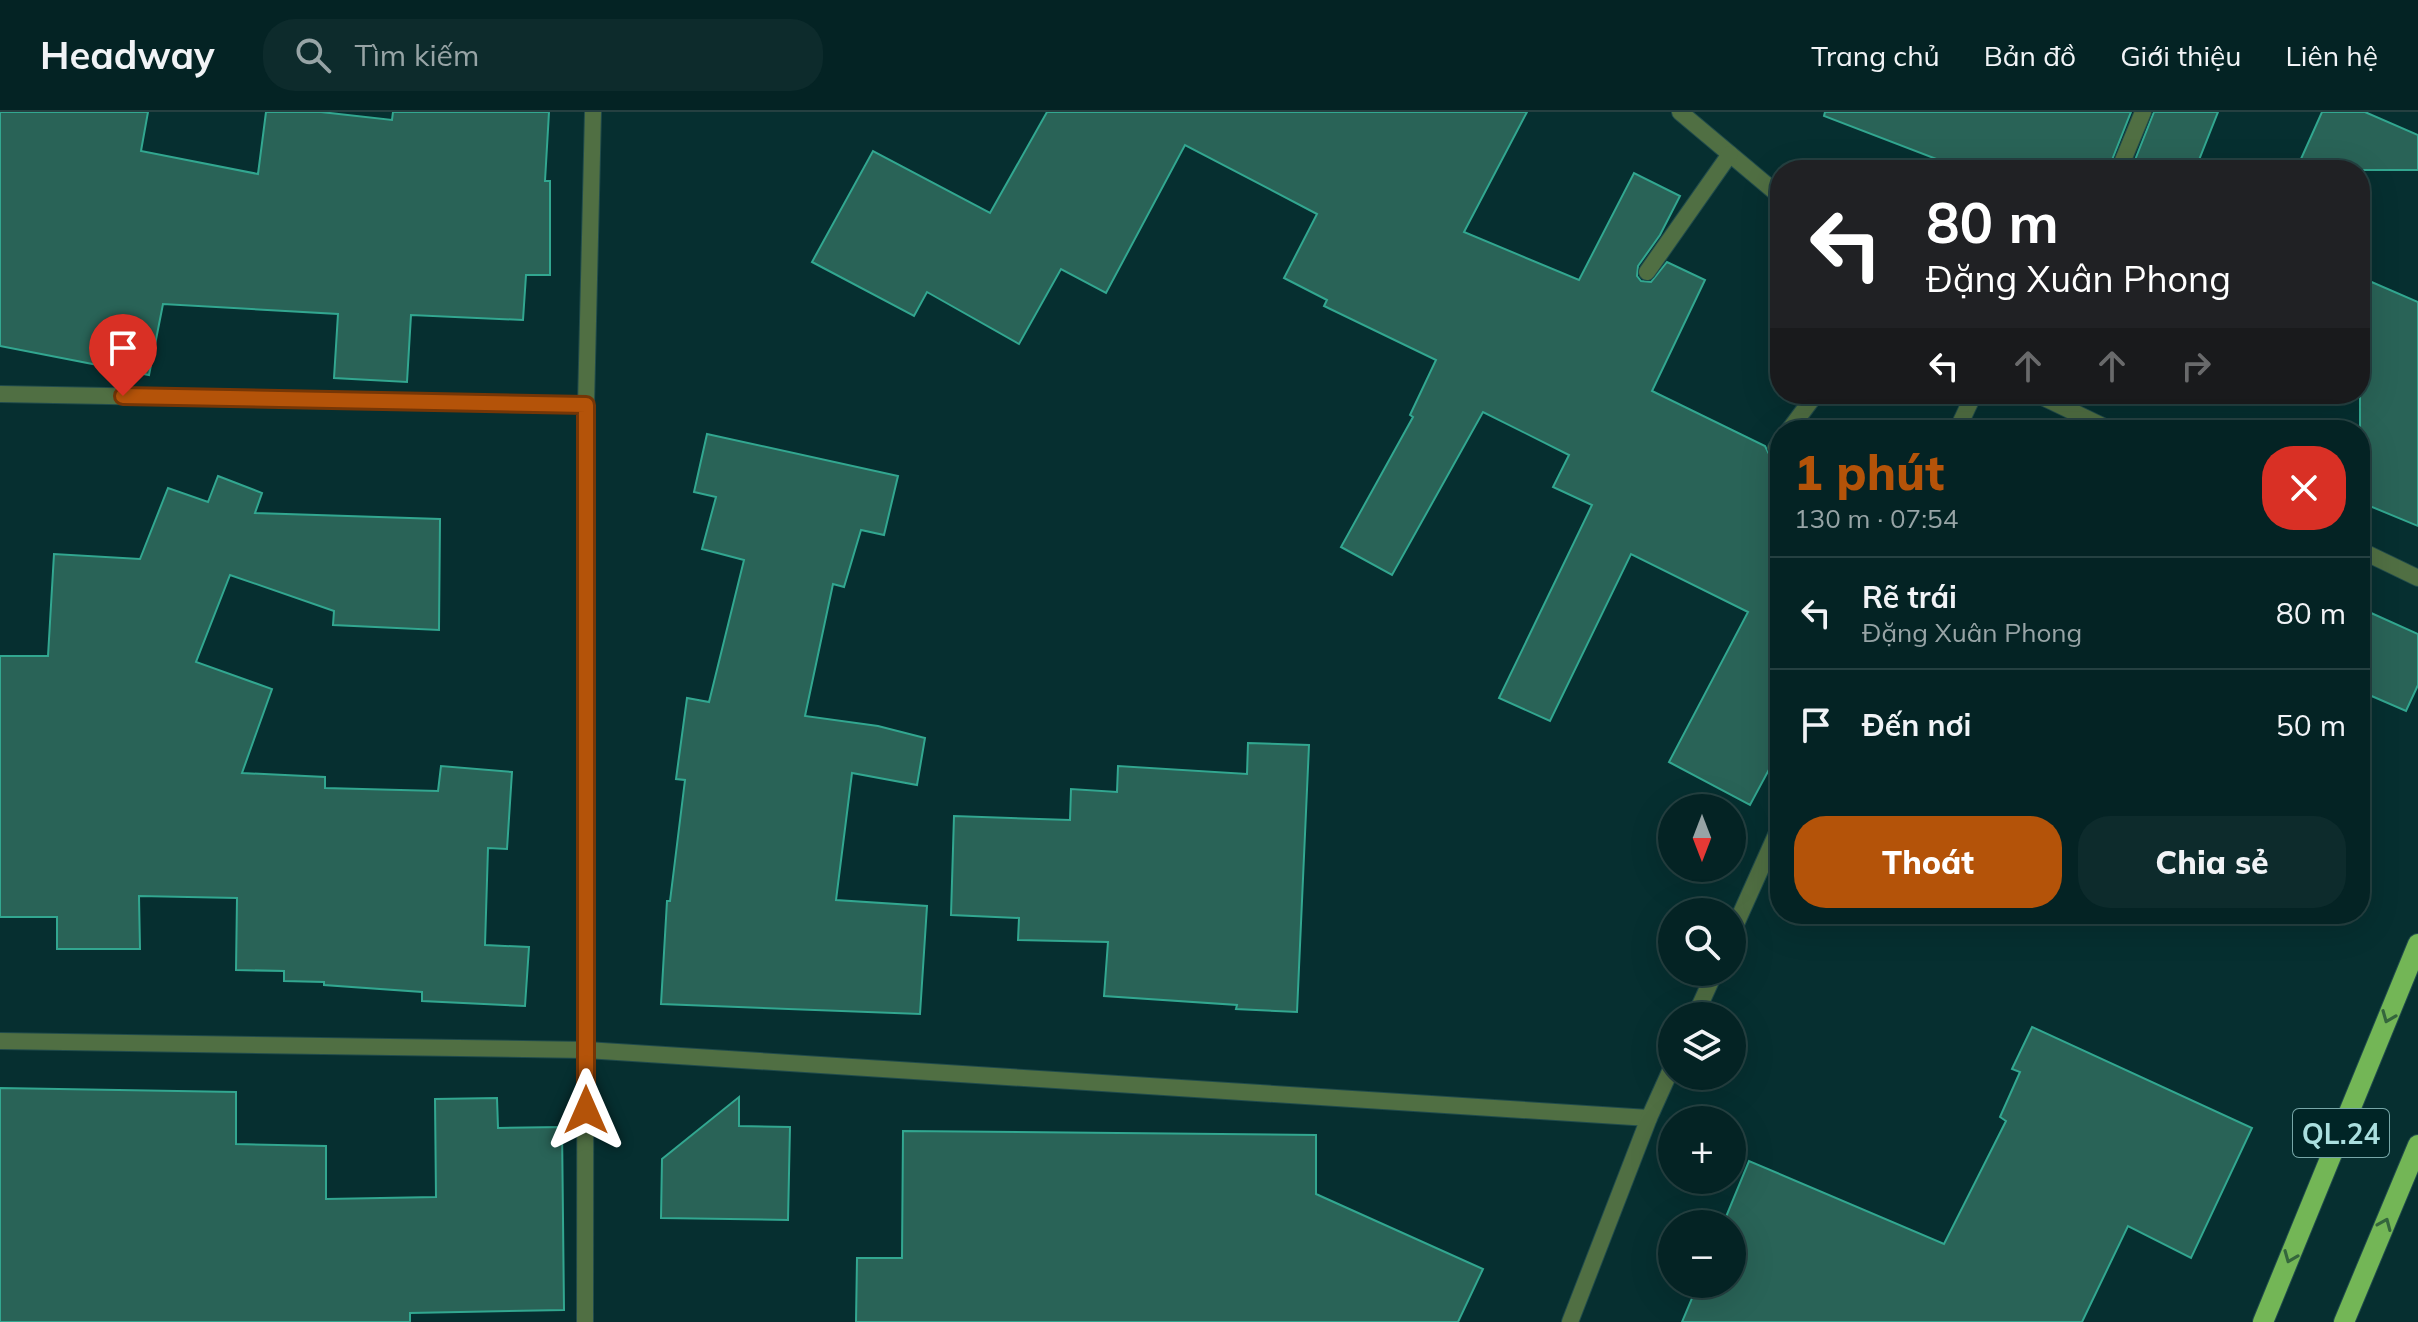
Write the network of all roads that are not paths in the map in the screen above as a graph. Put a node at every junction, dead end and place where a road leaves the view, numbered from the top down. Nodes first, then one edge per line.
1 (593, 112) edge
2 (1680, 112) edge
3 (2143, 112) edge
4 (1730, 154) junction
5 (2123, 160) edge
6 (1770, 188) edge
7 (1647, 272) dead end
8 (0, 394) edge
9 (2057, 404) edge
10 (586, 405) junction
11 (2090, 420) edge
12 (2370, 555) edge
13 (2418, 578) edge
14 (1770, 848) edge
15 (1746, 902) edge
16 (2418, 944) edge
17 (0, 1041) edge
18 (586, 1050) junction
19 (1662, 1090) edge
20 (1649, 1118) junction
21 (2418, 1145) edge
22 (585, 1322) edge
23 (1570, 1322) edge
24 (2263, 1322) edge
25 (2344, 1322) edge

1 - 10 street
2 - 4 street
3 - 5 street
4 - 6 street
4 - 7 street
8 - 10 street
9 - 11 street
10 - 18 street
12 - 13 street
14 - 15 street
16 -> 24 main road, QL.24
17 - 18 street
18 - 20 street
18 - 22 street
19 - 20 street
20 - 23 street
25 -> 21 main road, QL.24

